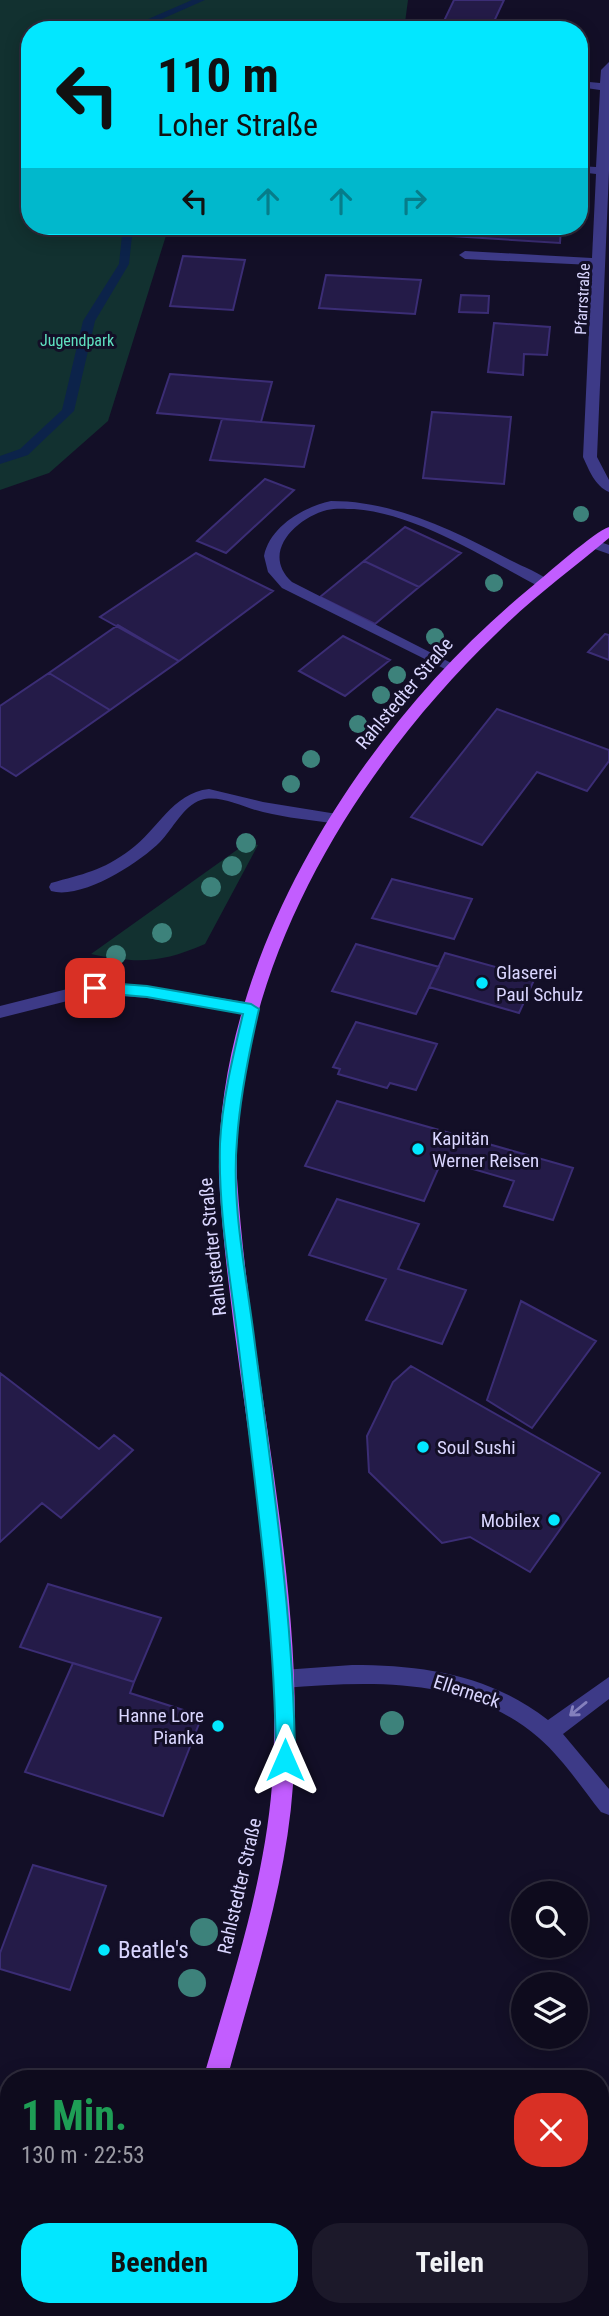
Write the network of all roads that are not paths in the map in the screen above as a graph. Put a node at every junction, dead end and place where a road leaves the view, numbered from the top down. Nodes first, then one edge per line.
1 (609, 65) edge
2 (588, 85) edge
3 (606, 87) junction
4 (588, 170) edge
5 (603, 171) junction
6 (465, 255) dead end
7 (599, 262) junction
8 (609, 488) edge
9 (609, 531) edge
10 (594, 544) junction
11 (609, 550) edge
12 (545, 584) junction
13 (454, 668) junction
14 (337, 819) junction
15 (57, 887) dead end
16 (251, 1009) junction
17 (0, 1012) edge
18 (283, 1679) junction
19 (609, 1687) edge
20 (548, 1733) junction
21 (609, 1805) edge
22 (217, 2070) edge

1 - 3 street, Pfarrstraße
2 - 3 street
3 - 5 street, Pfarrstraße
4 - 5 street
5 - 7 street, Pfarrstraße
6 - 7 street
7 - 8 street, Pfarrstraße
9 - 10 main road, Rahlstedter Straße
10 - 11 street
10 - 12 main road, Rahlstedter Straße
12 - 13 main road, Rahlstedter Straße
12 - 13 street
13 - 14 main road, Rahlstedter Straße
14 - 15 street
14 - 16 main road, Rahlstedter Straße
16 - 17 street
16 - 18 main road, Rahlstedter Straße
18 - 20 street, Ellerneck
18 - 22 main road, Rahlstedter Straße
19 -> 20 street
20 - 21 street, Ellerneck

